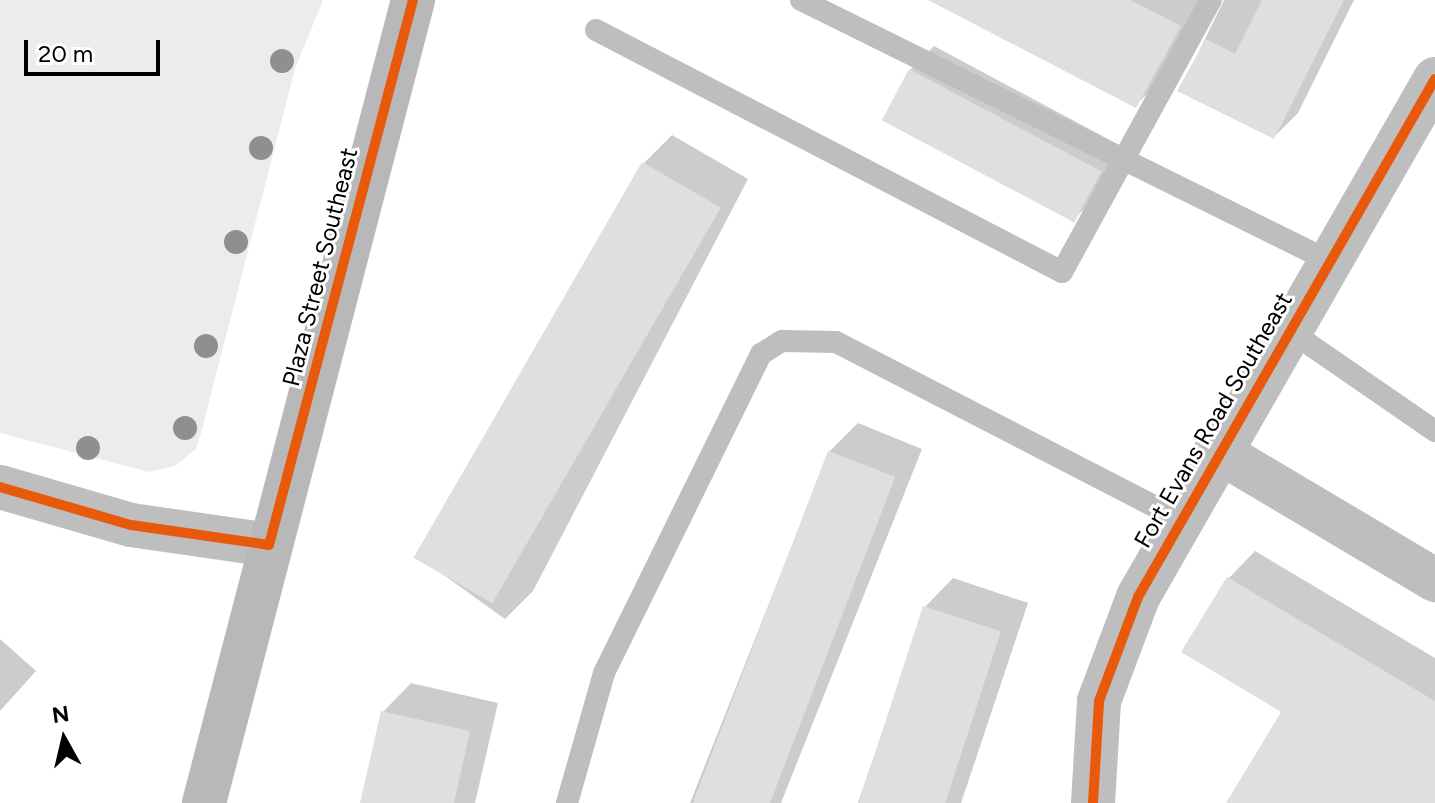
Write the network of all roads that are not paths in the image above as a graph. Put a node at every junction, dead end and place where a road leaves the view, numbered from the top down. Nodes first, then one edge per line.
1 (413, 0) edge
2 (801, 0) edge
3 (1203, 3) edge
4 (596, 30) dead end
5 (1435, 79) edge
6 (1124, 160) junction
7 (1327, 260) junction
8 (1287, 329) junction
9 (1435, 431) edge
10 (1216, 450) junction
11 (0, 487) edge
12 (1177, 518) junction
13 (269, 545) junction
14 (1435, 580) edge
15 (204, 803) edge
16 (567, 803) edge
17 (1093, 803) edge

1 - 13 main road, Plaza Street Southeast
2 - 6 lane
3 - 6 lane
4 - 6 lane
5 - 7 street, Fort Evans Road Southeast
6 - 7 lane
7 - 8 street, Fort Evans Road Southeast
8 - 9 lane
8 - 10 street, Fort Evans Road Southeast
10 - 12 street, Fort Evans Road Southeast
10 - 14 street, Fort Evans Road Southeast
11 - 13 street
12 - 16 lane
12 - 17 street, Fort Evans Road Southeast
13 - 15 main road, Plaza Street Southeast

